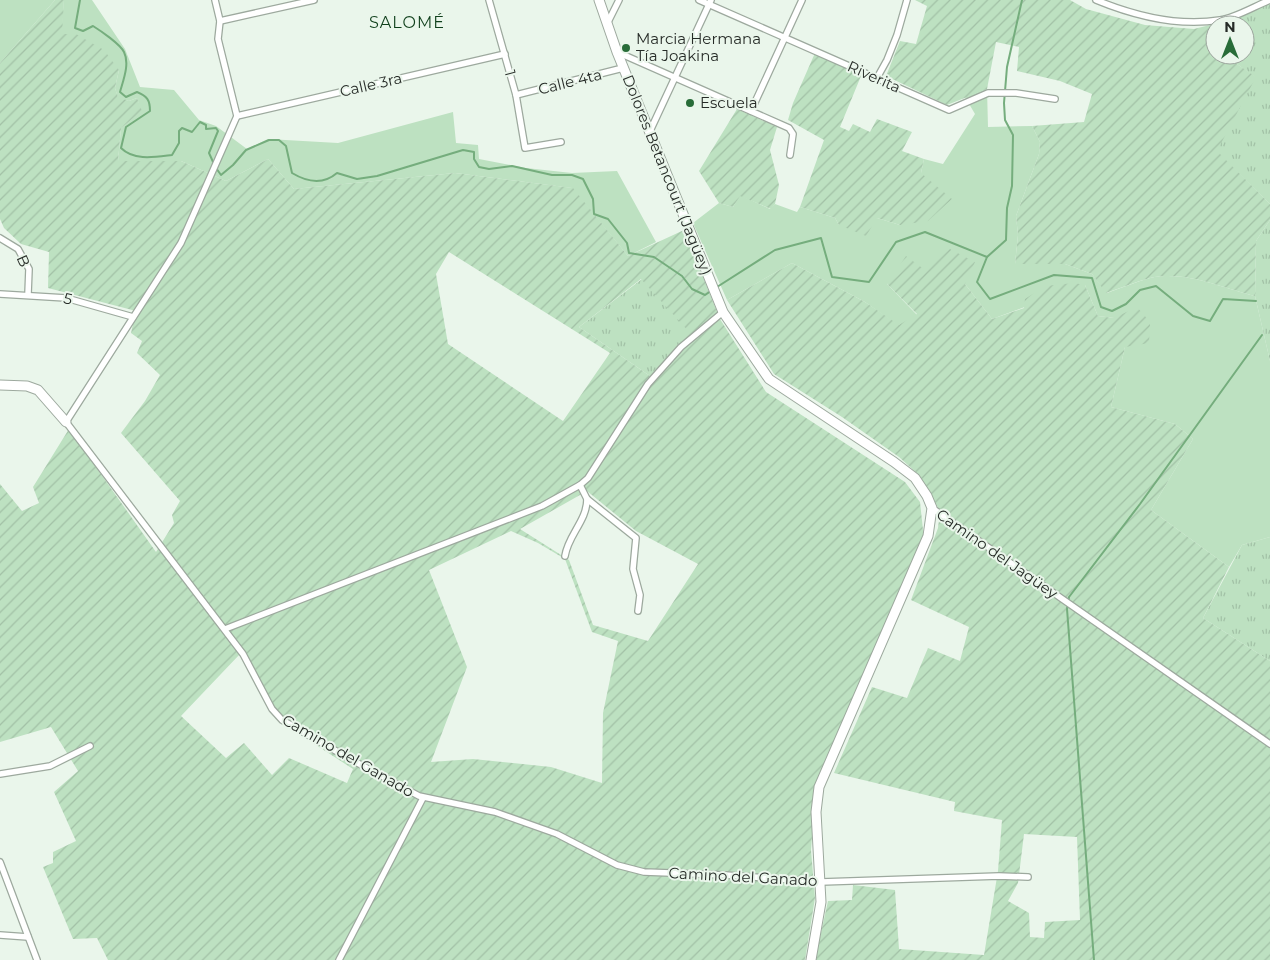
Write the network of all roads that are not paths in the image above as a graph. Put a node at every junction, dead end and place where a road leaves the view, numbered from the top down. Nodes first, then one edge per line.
1 (215, 0) edge
2 (314, 0) edge
3 (489, 0) edge
4 (599, 0) edge
5 (619, 0) edge
6 (699, 0) edge
7 (802, 0) edge
8 (898, 0) edge
9 (1096, 0) edge
10 (1270, 0) edge
11 (710, 2) edge
12 (906, 2) edge
13 (220, 21) junction
14 (607, 24) junction
15 (784, 37) junction
16 (617, 52) junction
17 (506, 54) junction
18 (624, 68) junction
19 (676, 78) junction
20 (877, 78) junction
21 (516, 95) junction
22 (1055, 99) dead end
23 (751, 111) junction
24 (237, 116) junction
25 (650, 131) junction
26 (561, 142) dead end
27 (790, 155) dead end
28 (0, 238) edge
29 (713, 290) joint
30 (0, 294) edge
31 (28, 294) junction
32 (722, 312) junction
33 (133, 317) junction
34 (0, 385) edge
35 (66, 422) junction
36 (580, 485) junction
37 (587, 499) junction
38 (932, 508) junction
39 (566, 556) dead end
40 (638, 611) dead end
41 (225, 629) junction
42 (1270, 744) edge
43 (90, 746) dead end
44 (0, 774) edge
45 (423, 798) junction
46 (0, 862) edge
47 (1028, 877) dead end
48 (821, 882) junction
49 (0, 935) edge
50 (28, 937) junction
51 (37, 960) edge
52 (339, 960) edge
53 (811, 960) edge

1 - 13 street
2 - 13 street
3 - 17 street, 1
4 - 14 street, Dolores Betancourt (Jagüey)
5 - 14 street
6 - 11 street, Riverita
7 - 15 street
8 - 12 street
9 - 10 street
11 - 15 street, Riverita
11 - 19 street
12 - 20 street
13 - 24 street
14 - 16 street, Dolores Betancourt (Jagüey)
15 - 20 street, Riverita
15 - 23 street
16 - 18 street, Dolores Betancourt (Jagüey)
16 - 19 street
17 - 21 street, 1
17 - 24 street, Calle 3ra
18 - 21 street, Calle 4ta
18 - 25 street, Dolores Betancourt (Jagüey)
19 - 23 street
19 - 25 street
20 - 22 street, Riverita
21 - 26 street, 1
23 - 27 street
24 - 33 street
25 - 29 street, Dolores Betancourt (Jagüey)
28 - 31 street, B
29 - 32 street, Camino del Jagüey
30 - 31 street, 5
31 - 33 street, 5
32 - 36 street
32 - 38 street, Camino del Jagüey
33 - 35 street
34 - 35 street, Camino del Ganado
35 - 41 street, Camino del Ganado
36 - 37 street
36 - 41 street
37 - 39 street
37 - 40 street
38 - 42 street, Camino del Jagüey
38 - 48 street
41 - 45 street, Camino del Ganado
43 - 44 street
45 - 48 street, Camino del Ganado
45 - 52 street
46 - 50 street
47 - 48 street, Camino del Ganado
48 - 53 street
49 - 50 street
50 - 51 street

